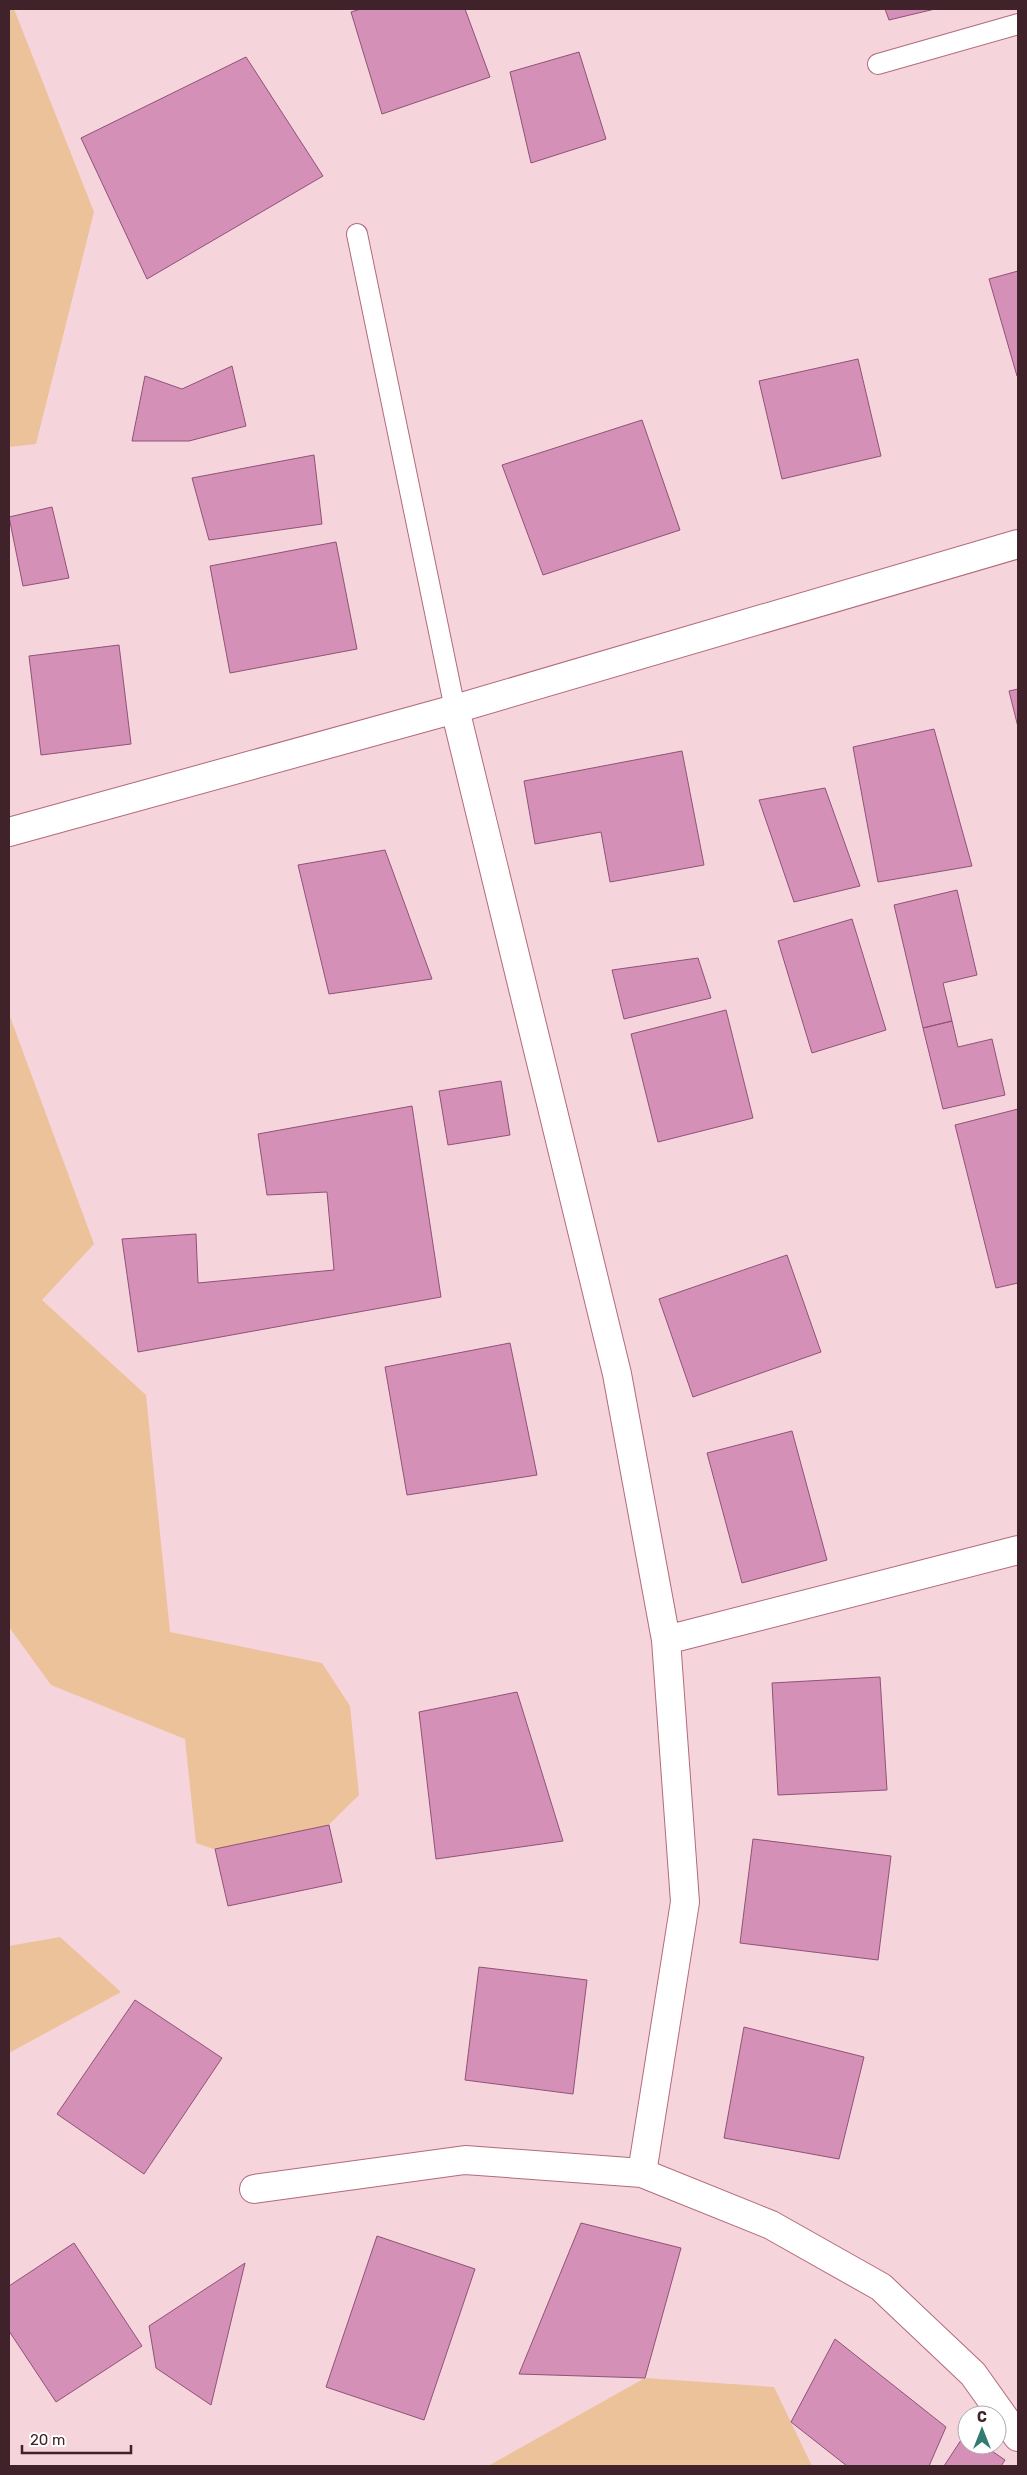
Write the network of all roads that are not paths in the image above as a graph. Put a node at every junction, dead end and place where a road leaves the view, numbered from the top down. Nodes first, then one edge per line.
1 (1018, 24) edge
2 (878, 64) dead end
3 (357, 234) dead end
4 (1018, 544) edge
5 (454, 709) junction
6 (9, 832) edge
7 (1018, 1550) edge
8 (666, 1640) junction
9 (642, 2173) junction
10 (254, 2189) dead end
11 (1018, 2437) edge

1 - 2 lane
3 - 5 lane
4 - 5 street
5 - 6 street
5 - 8 street
7 - 8 street
8 - 9 street
9 - 10 street
9 - 11 street

